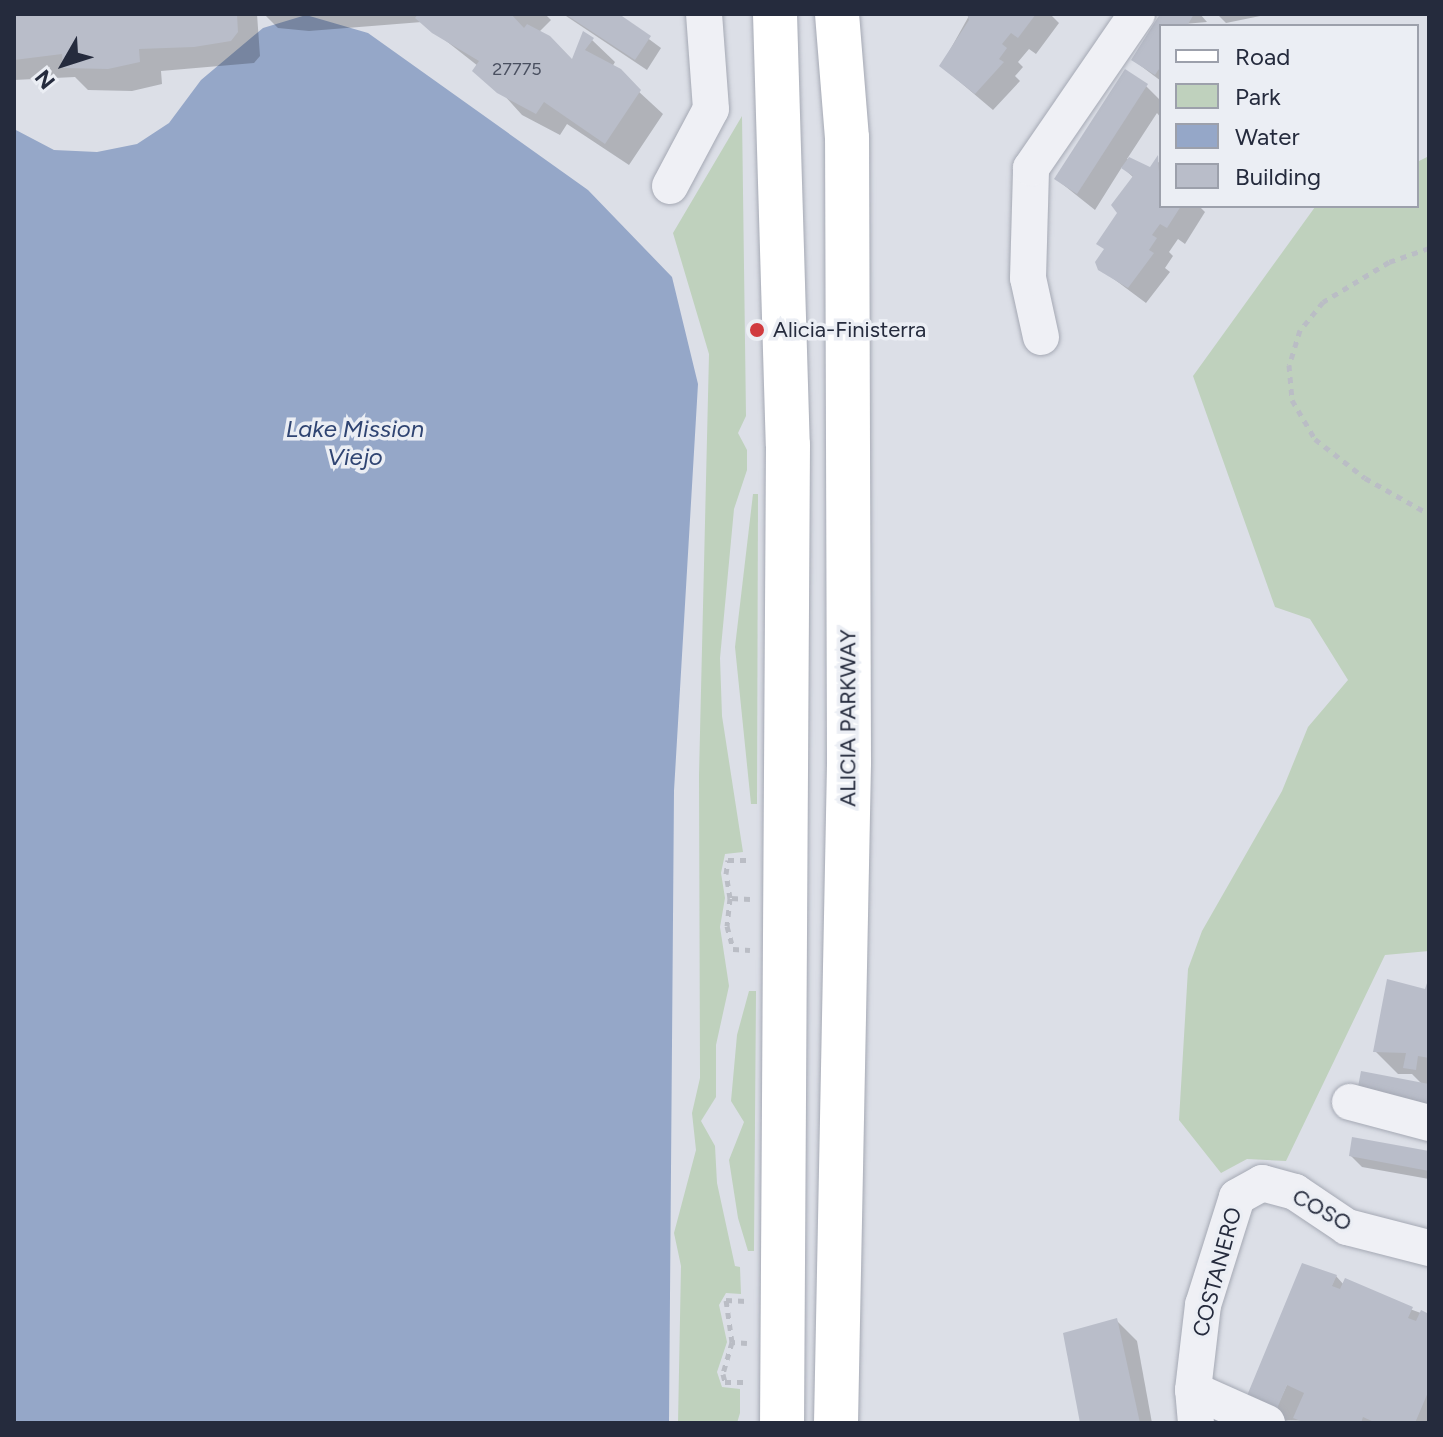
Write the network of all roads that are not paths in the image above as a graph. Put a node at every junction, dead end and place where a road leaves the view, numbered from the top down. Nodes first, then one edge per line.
1 (704, 14) edge
2 (775, 14) edge
3 (837, 14) edge
4 (1137, 14) edge
5 (670, 186) dead end
6 (1041, 337) dead end
7 (1350, 1102) dead end
8 (1429, 1123) edge
9 (1262, 1183) joint
10 (1429, 1248) edge
11 (1195, 1407) edge
12 (782, 1423) edge
13 (836, 1423) edge
14 (1267, 1423) edge

1 - 5 street
2 - 12 main road
3 - 13 main road, ALICIA PARKWAY
4 - 6 street
7 - 8 street
9 - 10 street, COSO
9 - 11 street, COSTANERO
11 - 14 street

